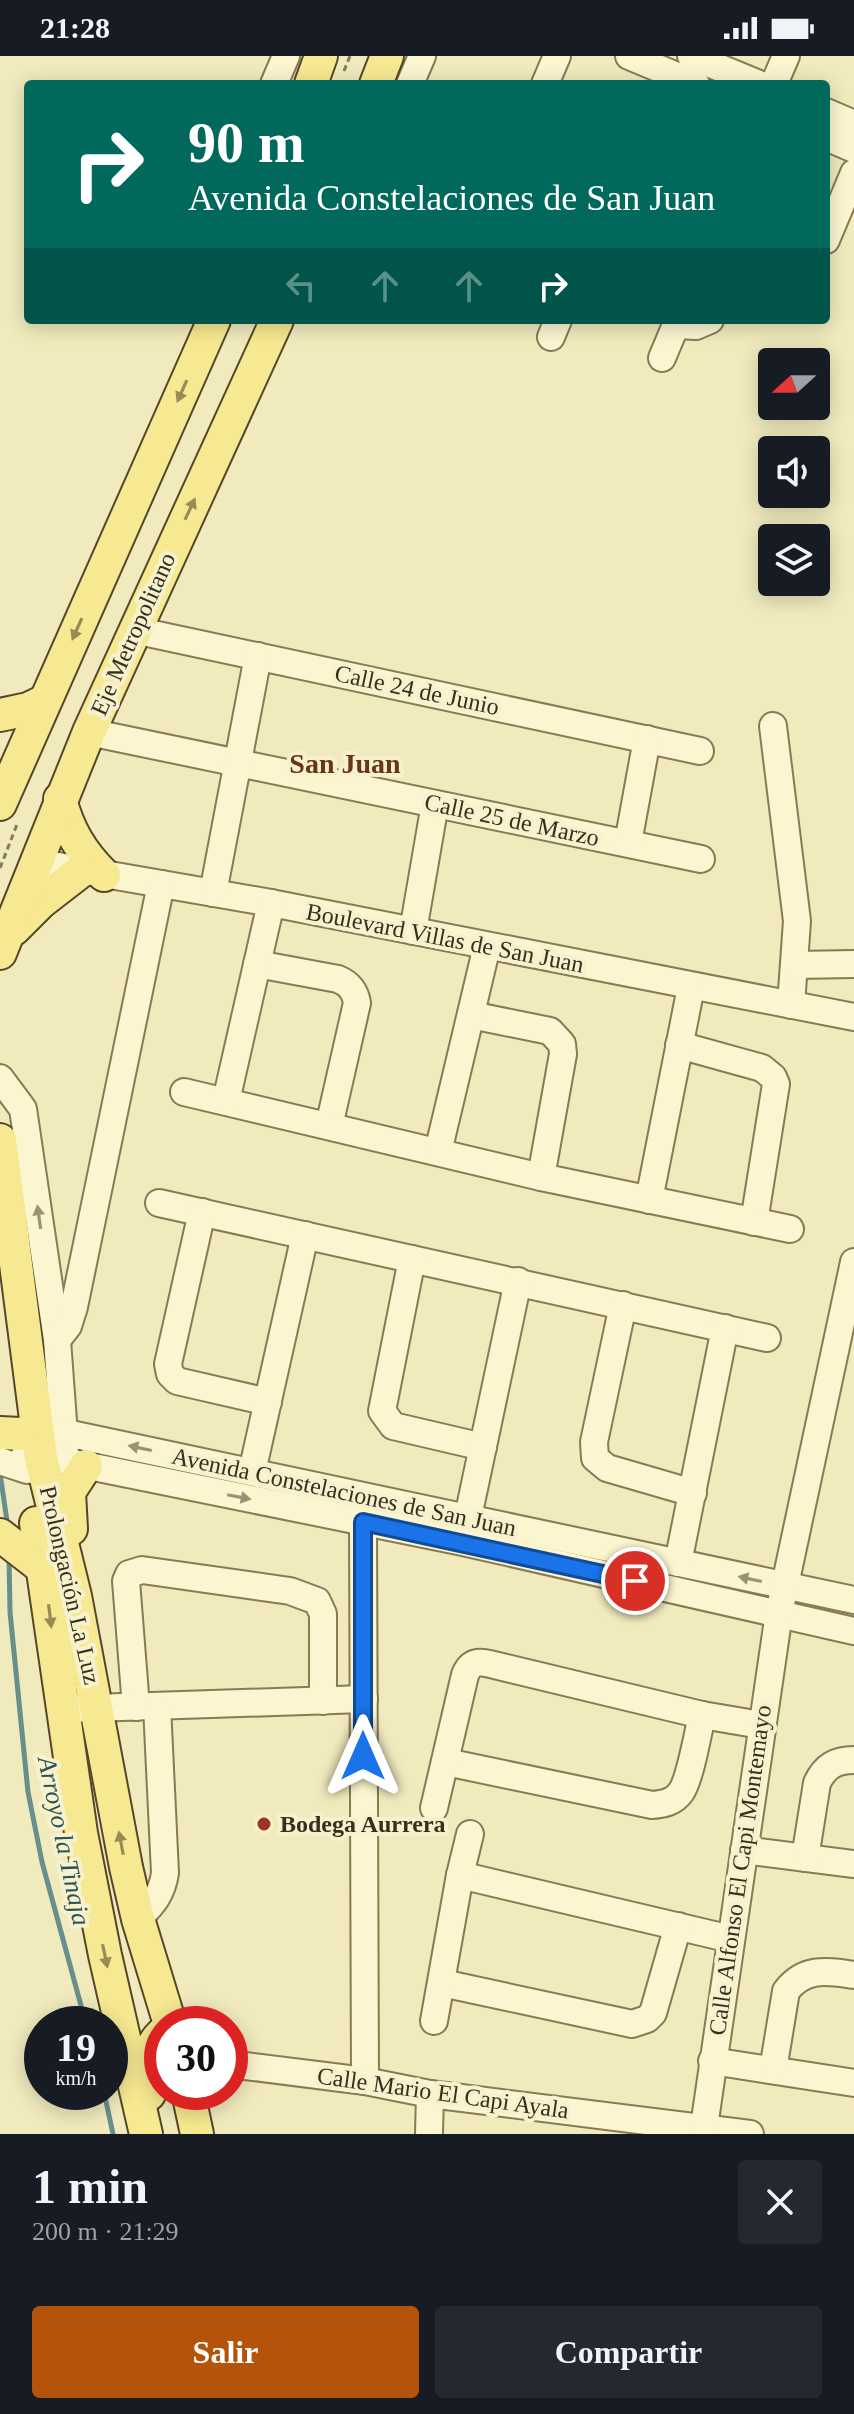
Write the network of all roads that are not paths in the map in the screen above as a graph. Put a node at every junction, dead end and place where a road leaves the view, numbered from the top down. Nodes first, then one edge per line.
1 (286, 56) edge
2 (321, 56) edge
3 (387, 56) edge
4 (422, 56) edge
5 (557, 56) edge
6 (629, 56) edge
7 (691, 56) edge
8 (786, 56) edge
9 (666, 70) edge
10 (276, 80) edge
11 (312, 80) edge
12 (378, 80) edge
13 (412, 80) edge
14 (547, 80) edge
15 (687, 80) edge
16 (749, 80) edge
17 (776, 80) edge
18 (830, 114) edge
19 (854, 124) edge
20 (830, 139) edge
21 (854, 149) edge
22 (854, 173) edge
23 (830, 230) edge
24 (212, 324) edge
25 (275, 324) edge
26 (676, 324) edge
27 (662, 358) dead end
28 (134, 630) junction
29 (258, 656) junction
30 (39, 714) junction
31 (0, 715) edge
32 (773, 726) dead end
33 (86, 738) junction
34 (647, 739) junction
35 (700, 751) dead end
36 (237, 762) junction
37 (60, 799) junction
38 (0, 804) edge
39 (435, 804) junction
40 (628, 843) junction
41 (701, 859) dead end
42 (35, 862) junction
43 (92, 873) junction
44 (161, 884) junction
45 (213, 893) junction
46 (271, 903) junction
47 (413, 931) junction
48 (3, 945) edge
49 (487, 946) junction
50 (257, 964) junction
51 (854, 964) edge
52 (794, 965) junction
53 (691, 987) junction
54 (791, 1005) junction
55 (471, 1015) junction
56 (854, 1017) edge
57 (679, 1045) junction
58 (0, 1078) edge
59 (184, 1092) dead end
60 (226, 1101) junction
61 (329, 1126) junction
62 (0, 1140) edge
63 (438, 1152) junction
64 (541, 1177) junction
65 (649, 1200) junction
66 (159, 1203) dead end
67 (202, 1212) junction
68 (754, 1222) junction
69 (790, 1229) dead end
70 (305, 1235) junction
71 (44, 1251) junction
72 (84, 1256) junction
73 (412, 1259) junction
74 (854, 1262) edge
75 (518, 1281) junction
76 (0, 1292) edge
77 (623, 1305) junction
78 (725, 1328) junction
79 (767, 1338) dead end
80 (57, 1340) junction
81 (268, 1402) junction
82 (483, 1447) junction
83 (33, 1450) edge
84 (252, 1472) junction
85 (693, 1493) junction
86 (468, 1517) junction
87 (363, 1522) junction
88 (22, 1552) edge
89 (678, 1563) junction
90 (784, 1586) junction
91 (854, 1600) edge
92 (779, 1613) junction
93 (854, 1631) edge
94 (364, 1699) junction
95 (323, 1701) junction
96 (146, 1706) junction
97 (97, 1708) junction
98 (62, 1709) junction
99 (702, 1715) junction
100 (761, 1725) junction
101 (854, 1760) edge
102 (446, 1762) junction
103 (434, 1808) dead end
104 (470, 1834) dead end
105 (744, 1850) junction
106 (805, 1858) junction
107 (854, 1864) edge
108 (460, 1875) junction
109 (138, 1919) junction
110 (678, 1926) junction
111 (731, 1939) junction
112 (854, 1975) edge
113 (442, 1983) junction
114 (165, 2006) edge
115 (434, 2021) dead end
116 (712, 2061) junction
117 (248, 2066) edge
118 (773, 2070) junction
119 (365, 2081) junction
120 (854, 2083) edge
121 (430, 2094) junction
122 (148, 2110) edge
123 (192, 2110) edge
124 (704, 2127) junction
125 (148, 2134) edge
126 (197, 2134) edge
127 (429, 2134) edge
128 (750, 2134) edge

1 - 10 street
2 - 11 main road
3 - 12 main road
4 - 13 street
5 - 14 street
6 - 9 street
7 - 16 street
8 - 17 street
9 - 15 street
18 - 19 street
20 - 21 street
22 - 23 street
24 -> 30 main road
28 -> 25 main road, Eje Metropolitano
26 - 27 street
28 - 29 street, Calle 24 de Junio
28 - 33 main road, Eje Metropolitano
29 - 34 street, Calle 24 de Junio
29 - 36 street
30 - 31 main road
30 - 33 main road
30 - 38 main road
32 - 52 street
33 - 36 street, Calle 25 de Marzo
33 - 37 main road, Eje Metropolitano
34 - 35 street, Calle 24 de Junio
34 - 40 street
36 - 39 street, Calle 25 de Marzo
36 - 45 street
37 - 42 main road, Eje Metropolitano
37 - 43 main road
39 - 40 street, Calle 25 de Marzo
39 - 47 street
40 - 41 street, Calle 25 de Marzo
42 - 43 street, Boulevard Villas de San Juan
42 - 48 main road, Eje Metropolitano
43 - 44 street, Boulevard Villas de San Juan
43 - 48 main road
44 - 45 street, Boulevard Villas de San Juan
44 - 72 street
45 - 46 street, Boulevard Villas de San Juan
46 - 47 street, Boulevard Villas de San Juan
46 - 50 street
47 - 49 street, Boulevard Villas de San Juan
49 - 53 street, Boulevard Villas de San Juan
49 - 55 street
50 - 60 street
50 - 61 street
51 - 52 street
52 - 54 street
53 - 54 street, Boulevard Villas de San Juan
53 - 57 street
54 - 56 street, Boulevard Villas de San Juan
55 - 63 street
55 - 64 street
57 - 65 street
57 - 68 street
71 -> 58 street
59 - 60 street
60 - 61 street
61 - 63 street
62 - 83 main road, Prolongación La Luz
63 - 64 street
64 - 65 street
65 - 68 street
66 - 67 street
67 - 70 street
67 - 81 street
68 - 69 street
70 - 73 street
70 - 81 street
71 - 72 street
71 - 80 street
72 - 80 street
73 - 75 street
73 - 82 street
74 - 90 street, Calle Alfonso El Capi Montemayo
75 - 77 street
75 - 82 street
76 - 83 main road, Prolongación La Luz
77 - 78 street
77 - 85 street
78 - 79 street
78 - 85 street
80 - 83 street
81 - 84 street
82 - 86 street
84 -> 83 street, Avenida Constelaciones de San Juan
83 -> 87 street, Avenida Constelaciones de San Juan
83 - 88 main road, Prolongación La Luz
83 - 97 main road, Prolongación La Luz
84 - 86 street, Avenida Constelaciones de San Juan
85 - 89 street
86 - 89 street, Avenida Constelaciones de San Juan
87 - 92 street, Avenida Constelaciones de San Juan
87 - 94 street
88 -> 98 main road, Prolongación La Luz
90 -> 89 street, Avenida Constelaciones de San Juan
90 - 91 street, Avenida Constelaciones de San Juan
90 - 92 street, Calle Alfonso El Capi Montemayo
92 - 93 street, Avenida Constelaciones de San Juan
92 - 100 street, Calle Alfonso El Capi Montemayo
94 - 95 street
94 - 119 street
95 - 96 street
95 - 96 street
96 - 97 street
96 - 109 street
97 - 98 street
109 -> 97 main road, Prolongación La Luz
98 -> 125 main road, Prolongación La Luz
99 - 100 street
99 - 102 street
99 - 102 street
100 - 105 street, Calle Alfonso El Capi Montemayo
101 - 106 street
102 - 103 street
104 - 108 street
105 - 106 street
105 - 111 street, Calle Alfonso El Capi Montemayo
106 - 107 street
108 - 110 street
108 - 113 street
109 - 114 main road, Prolongación La Luz
110 - 111 street
110 - 113 street
111 - 116 street, Calle Alfonso El Capi Montemayo
112 - 118 street
113 - 115 street
116 - 118 street
116 - 124 street, Calle Alfonso El Capi Montemayo
117 - 119 street, Calle Mario El Capi Ayala
118 - 120 street
119 - 121 street, Calle Mario El Capi Ayala
121 - 124 street, Calle Mario El Capi Ayala
121 - 127 street
122 - 125 main road
123 - 126 main road
124 - 128 street, Calle Mario El Capi Ayala

